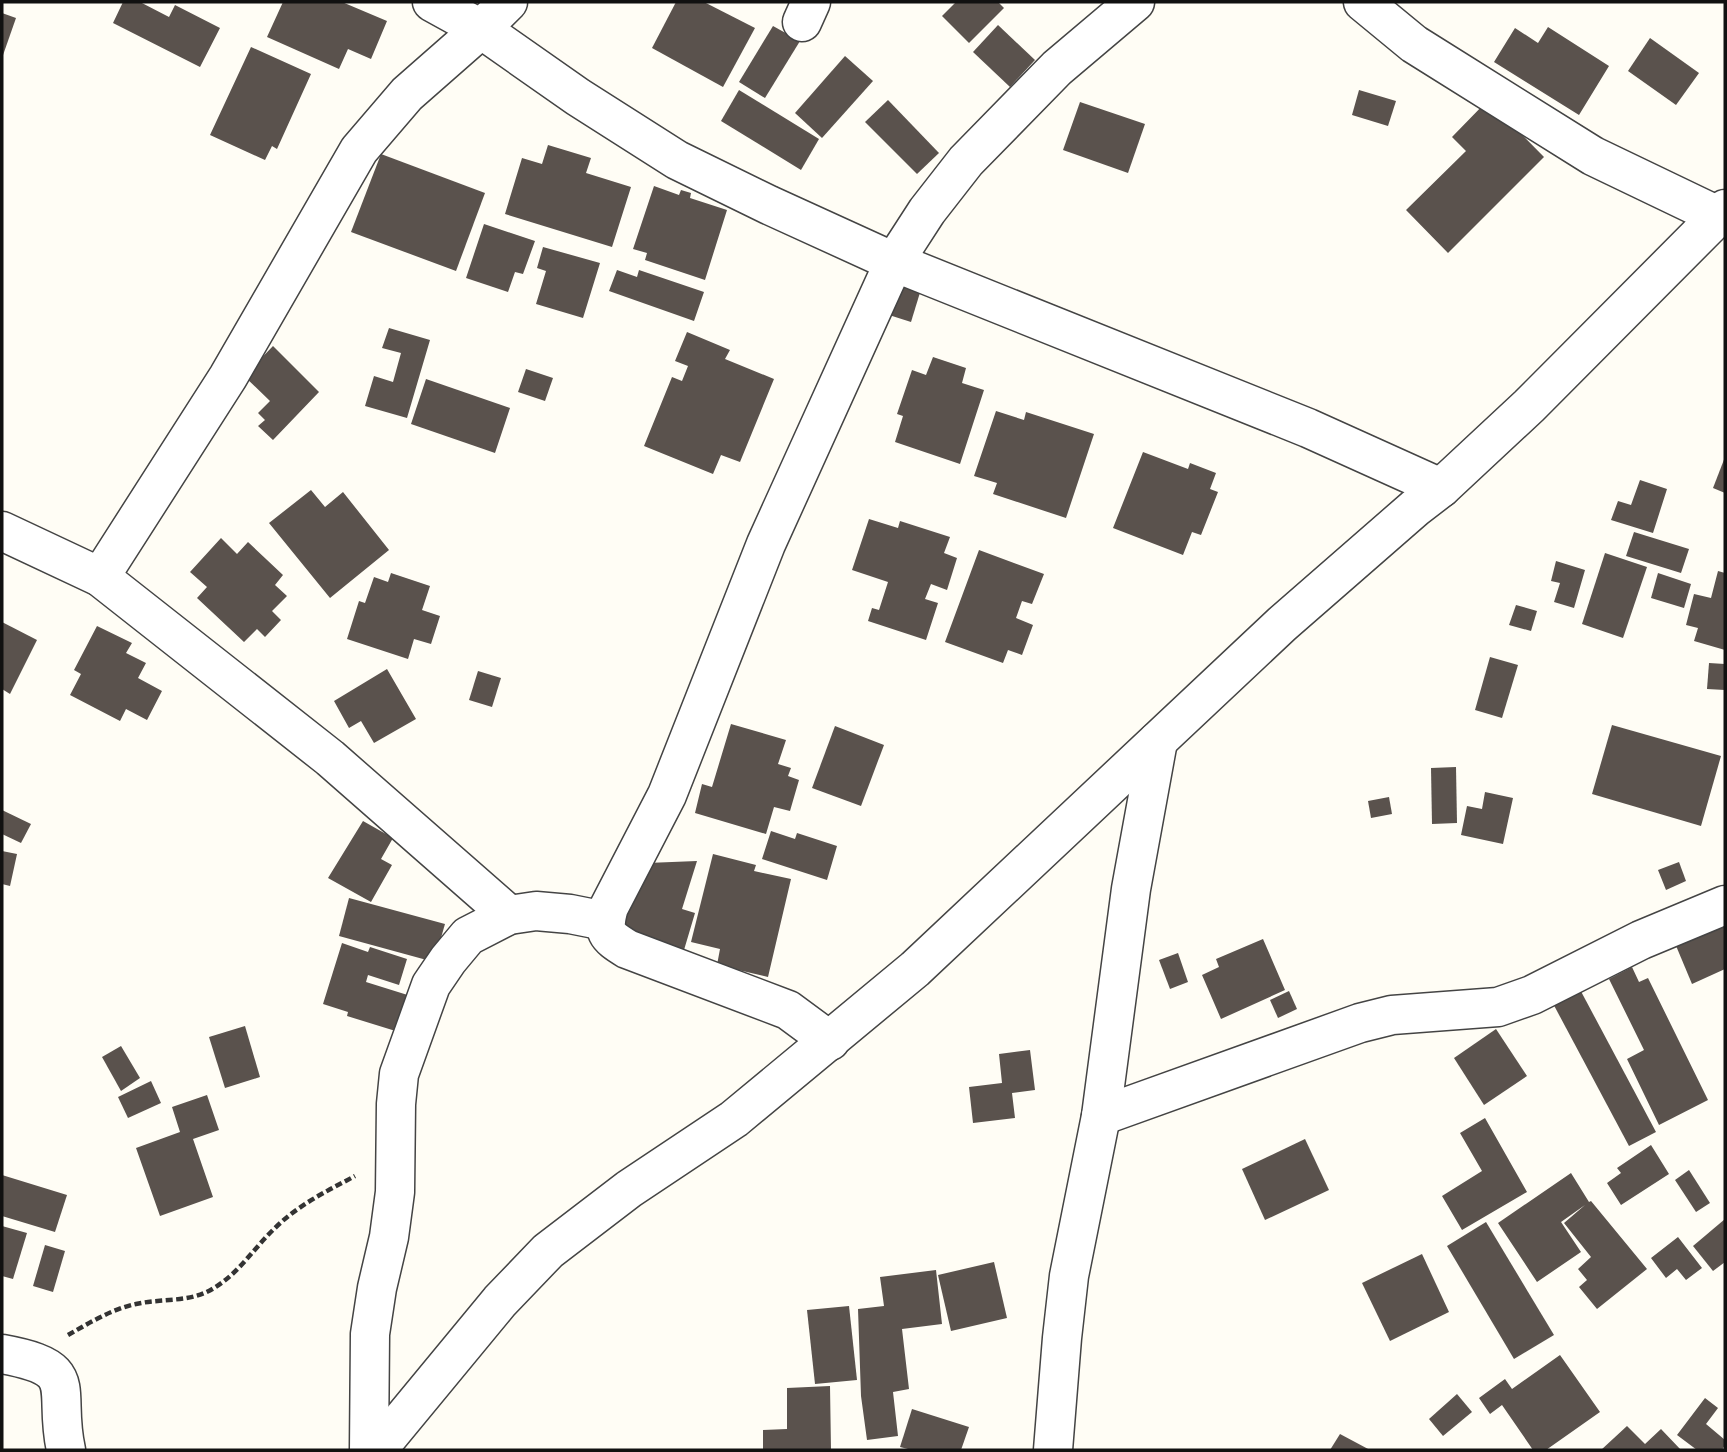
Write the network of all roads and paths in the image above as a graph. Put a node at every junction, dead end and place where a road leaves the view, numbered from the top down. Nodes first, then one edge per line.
1 (432, 2) edge
2 (508, 2) edge
3 (1135, 2) edge
4 (1363, 2) edge
5 (481, 29) junction
6 (1721, 212) edge
7 (894, 262) junction
8 (1441, 488) junction
9 (2, 531) edge
10 (100, 577) junction
11 (1158, 741) junction
12 (1725, 905) edge
13 (509, 915) junction
14 (605, 921) junction
15 (830, 1041) junction
16 (1101, 1116) junction
17 (396, 1154) junction
18 (15, 1356) edge
19 (66, 1450) edge
20 (369, 1450) edge
21 (377, 1450) edge
22 (1054, 1450) edge

1 - 5 street
2 - 5 street
3 - 7 street
4 - 6 street
5 - 7 street
5 - 10 street
6 - 8 street
7 - 8 street
7 - 14 street
8 - 11 street
9 - 10 street
10 - 13 street
11 - 15 street
11 - 16 street
12 - 16 street
13 - 14 street
13 - 17 street
14 - 15 street
15 - 21 street
16 - 22 street
17 - 18 path
17 - 20 street
18 - 19 street

